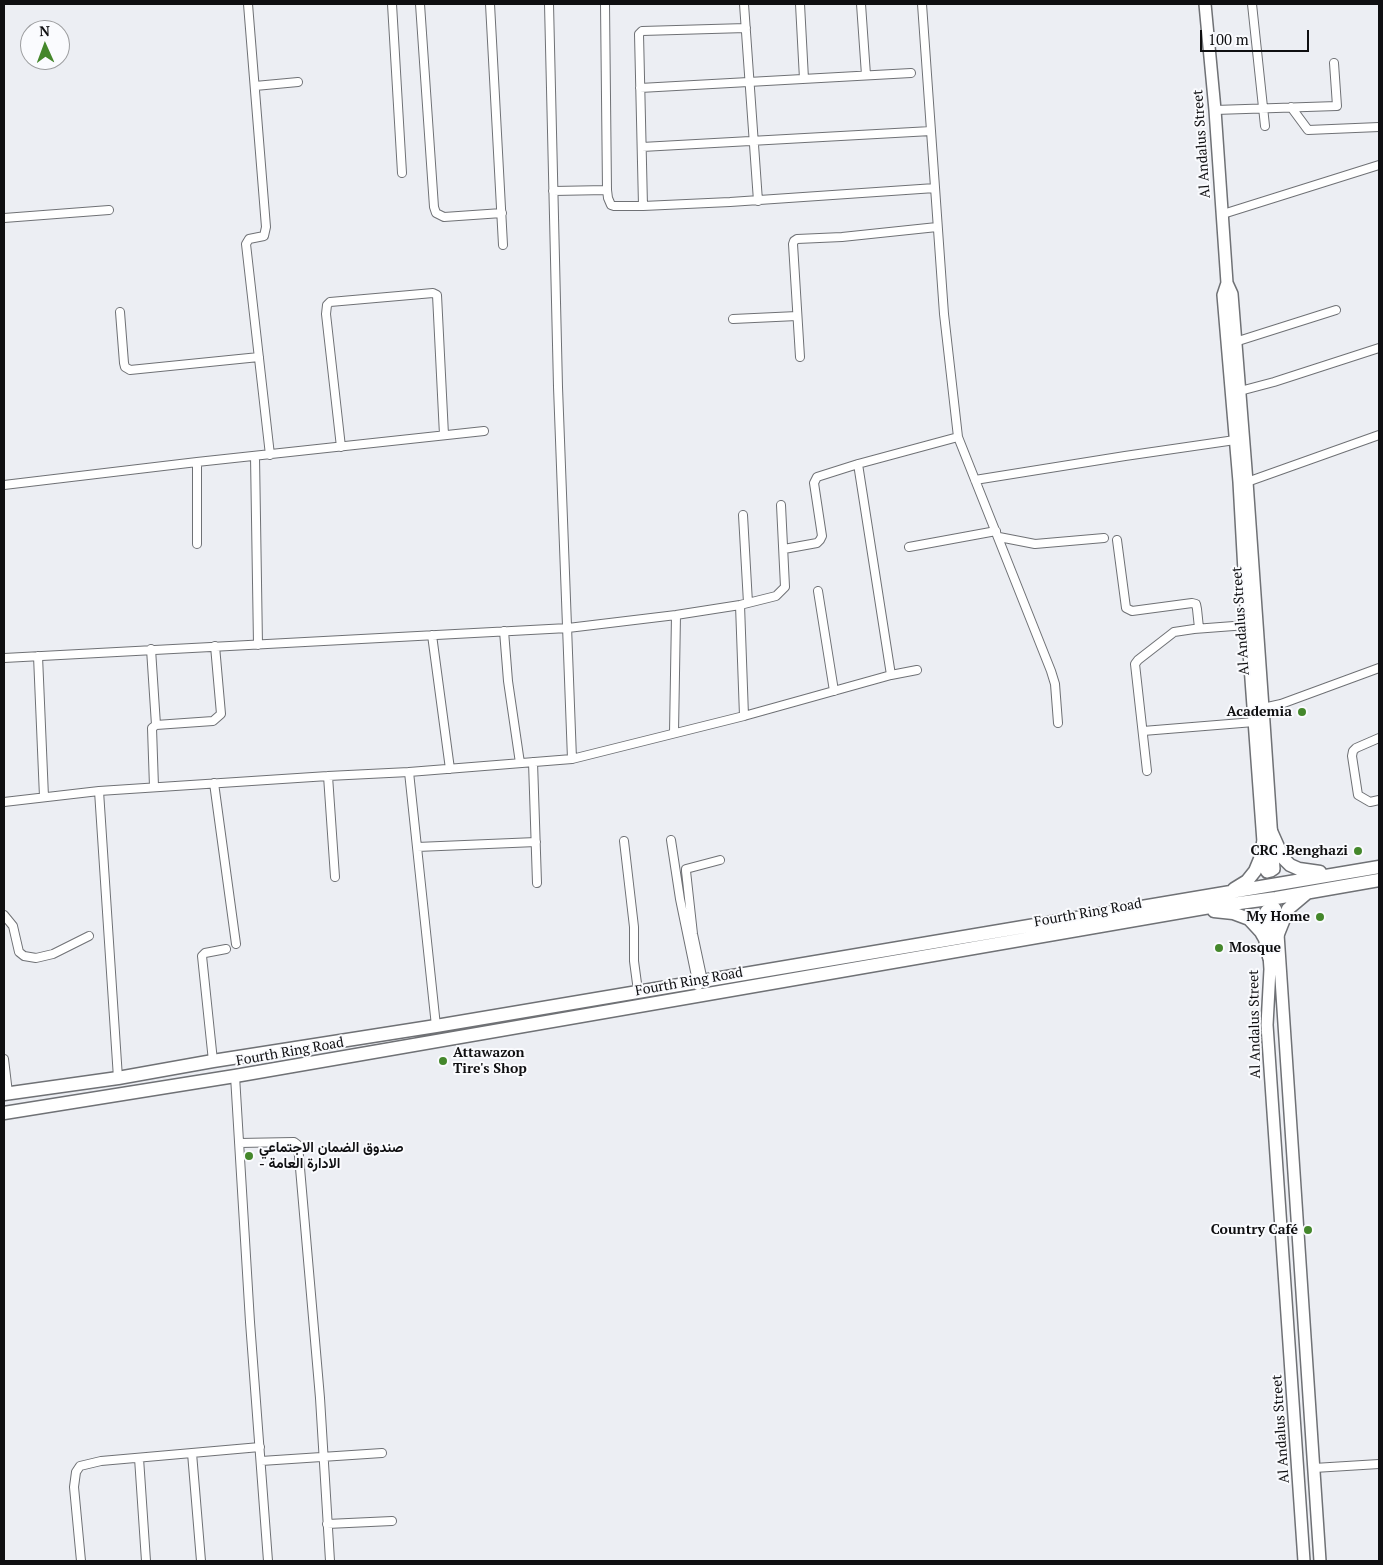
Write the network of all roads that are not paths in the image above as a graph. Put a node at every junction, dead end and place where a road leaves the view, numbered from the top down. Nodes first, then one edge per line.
1 (248, 4) edge
2 (392, 4) edge
3 (420, 4) edge
4 (490, 4) edge
5 (549, 4) edge
6 (605, 4) edge
7 (744, 4) edge
8 (800, 4) edge
9 (861, 4) edge
10 (922, 4) edge
11 (1205, 4) edge
12 (1252, 4) edge
13 (746, 28) junction
14 (1334, 63) dead end
15 (911, 73) dead end
16 (866, 75) junction
17 (804, 79) junction
18 (298, 82) dead end
19 (749, 82) junction
20 (255, 86) junction
21 (640, 88) junction
22 (1291, 108) junction
23 (1263, 109) junction
24 (1215, 110) junction
25 (1265, 126) dead end
26 (1379, 127) edge
27 (931, 131) junction
28 (754, 142) junction
29 (642, 147) junction
30 (1379, 165) edge
31 (402, 173) dead end
32 (935, 188) junction
33 (607, 190) junction
34 (553, 191) junction
35 (758, 201) junction
36 (643, 206) junction
37 (109, 210) dead end
38 (502, 213) junction
39 (1223, 214) junction
40 (4, 218) edge
41 (937, 227) junction
42 (503, 244) dead end
43 (1227, 283) junction
44 (1336, 310) dead end
45 (120, 312) dead end
46 (797, 316) junction
47 (734, 319) dead end
48 (1235, 342) junction
49 (1379, 348) edge
50 (259, 357) junction
51 (800, 357) dead end
52 (1240, 391) junction
53 (484, 431) dead end
54 (1379, 434) edge
55 (444, 435) junction
56 (958, 437) junction
57 (1235, 440) junction
58 (340, 447) junction
59 (270, 455) junction
60 (255, 456) junction
61 (197, 462) junction
62 (858, 464) junction
63 (975, 480) junction
64 (1247, 482) junction
65 (4, 485) edge
66 (780, 505) dead end
67 (744, 515) dead end
68 (997, 534) junction
69 (1104, 538) dead end
70 (1117, 540) dead end
71 (197, 544) dead end
72 (909, 547) dead end
73 (784, 549) junction
74 (818, 591) dead end
75 (744, 604) junction
76 (676, 615) junction
77 (1247, 626) junction
78 (568, 628) junction
79 (1199, 628) junction
80 (504, 631) junction
81 (432, 635) junction
82 (258, 645) junction
83 (215, 646) junction
84 (1253, 648) junction
85 (151, 650) junction
86 (38, 656) junction
87 (4, 658) edge
88 (1379, 668) edge
89 (917, 670) dead end
90 (891, 675) junction
91 (834, 691) junction
92 (1263, 708) junction
93 (744, 716) junction
94 (1254, 722) junction
95 (1058, 723) dead end
96 (156, 725) junction
97 (1143, 731) junction
98 (674, 733) junction
99 (1379, 738) edge
100 (572, 758) junction
101 (533, 762) junction
102 (520, 763) junction
103 (450, 769) junction
104 (1147, 771) dead end
105 (409, 772) junction
106 (328, 776) junction
107 (214, 784) junction
108 (154, 787) junction
109 (99, 791) junction
110 (44, 797) junction
111 (1379, 800) edge
112 (4, 802) edge
113 (1271, 831) junction
114 (671, 840) dead end
115 (536, 842) junction
116 (624, 842) dead end
117 (1263, 843) junction
118 (417, 848) junction
119 (720, 860) dead end
120 (1379, 867) edge
121 (1332, 874) junction
122 (335, 877) dead end
123 (1379, 880) edge
124 (537, 883) dead end
125 (1227, 892) junction
126 (1309, 892) junction
127 (1191, 910) junction
128 (4, 915) edge
129 (1278, 934) junction
130 (89, 936) dead end
131 (236, 944) dead end
132 (226, 949) dead end
133 (1269, 957) junction
134 (700, 981) junction
135 (638, 991) junction
136 (699, 996) junction
137 (484, 1017) junction
138 (436, 1026) junction
139 (484, 1033) junction
140 (4, 1059) edge
141 (214, 1061) junction
142 (235, 1076) junction
143 (118, 1078) junction
144 (1288, 1090) junction
145 (1271, 1091) junction
146 (6, 1094) edge
147 (4, 1113) edge
148 (239, 1142) junction
149 (260, 1447) junction
150 (192, 1453) junction
151 (382, 1453) dead end
152 (324, 1456) junction
153 (138, 1458) junction
154 (261, 1461) junction
155 (1379, 1464) edge
156 (1314, 1468) junction
157 (392, 1520) dead end
158 (328, 1524) junction
159 (81, 1561) edge
160 (146, 1561) edge
161 (200, 1561) edge
162 (268, 1561) edge
163 (330, 1561) edge
164 (1304, 1561) edge
165 (1320, 1561) edge

1 - 20 street
2 - 31 street
3 - 38 street
4 - 38 street
5 - 34 street
6 - 33 street
7 - 13 street
8 - 17 street
9 - 16 street
10 - 27 street
11 - 24 main road, Al Andalus Street
12 - 23 street
13 - 19 street
13 - 21 street
14 - 22 street
15 - 16 street
16 - 17 street
17 - 19 street
18 - 20 street
19 - 21 street
19 - 28 street
20 - 50 street
21 - 29 street
22 - 23 street
22 - 26 street
23 - 24 street
23 - 25 street
24 - 39 main road, Al Andalus Street
27 - 28 street
27 - 32 street
28 - 29 street
28 - 35 street
29 - 36 street
30 - 39 street
32 - 35 street
32 - 41 street
33 - 34 street
33 - 36 street
34 - 78 street
35 - 36 street
37 - 40 street
38 - 42 street
39 - 43 main road, Al Andalus Street
41 - 46 street
41 - 56 street
43 - 48 main road, Al Andalus Street
43 - 57 main road, Al Andalus Street
44 - 48 street
45 - 50 street
46 - 47 street
46 - 51 street
48 - 52 main road, Al Andalus Street
49 - 52 street
50 - 59 street
52 - 64 main road, Al Andalus Street
53 - 55 street
54 - 64 street
55 - 58 street
55 - 58 street
56 - 62 street
56 - 63 street
57 - 63 street
57 - 77 main road, Al Andalus Street
58 - 59 street
59 - 60 street
60 - 61 street
60 - 82 street
61 - 65 street
61 - 71 street
62 - 73 street
62 - 90 street
63 - 68 street
64 - 84 main road, Al Andalus Street
66 - 73 street
67 - 75 street
68 - 69 street
68 - 72 street
68 - 95 street
70 - 79 street
73 - 75 street
74 - 91 street
75 - 76 street
75 - 93 street
76 - 78 street
76 - 98 street
77 - 79 street
77 - 84 main road, Al Andalus Street
78 - 80 street
78 - 100 street
79 - 97 street
80 - 81 street
80 - 102 street
81 - 82 street
81 - 103 street
82 - 83 street
83 - 85 street
83 - 96 street
84 - 92 main road, Al Andalus Street
84 - 94 main road, Al Andalus Street
85 - 86 street
85 - 96 street
86 - 87 street
86 - 110 street
88 - 92 street
89 - 90 street
90 - 91 street
91 - 93 street
92 - 113 main road, Al Andalus Street
93 - 98 street
94 - 97 street
94 - 117 main road, Al Andalus Street
96 - 108 street
97 - 104 street
98 - 100 street
99 - 111 street
100 - 101 street
101 - 102 street
101 - 115 street
102 - 103 street
103 - 105 street
105 - 106 street
105 - 118 street
106 - 107 street
106 - 122 street
107 - 108 street
107 - 131 street
108 - 109 street
109 - 110 street
109 - 143 street
110 - 112 street
113 - 117 main road, Al Andalus Street
113 - 121 main road
114 - 134 street
115 - 118 street
115 - 124 street
116 - 135 street
117 - 125 main road
118 - 138 street
119 - 134 street
120 - 121 main road, Fourth Ring Road
121 - 125 main road, Fourth Ring Road
123 - 126 main road, Fourth Ring Road
125 - 134 main road, Fourth Ring Road
126 - 127 main road, Fourth Ring Road
126 - 129 main road
127 - 133 main road
127 - 136 main road, Fourth Ring Road
128 - 130 street
129 - 133 main road, Al Andalus Street
129 - 144 main road, Al Andalus Street
132 - 141 street
133 - 145 main road, Al Andalus Street
134 - 135 main road, Fourth Ring Road
134 - 136 street
135 - 137 main road, Fourth Ring Road
136 - 139 main road, Fourth Ring Road
137 - 138 main road, Fourth Ring Road
137 - 139 main road
138 - 141 main road, Fourth Ring Road
139 - 142 main road, Fourth Ring Road
140 - 146 street
141 - 143 main road, Fourth Ring Road
142 - 147 main road, Fourth Ring Road
142 - 148 street
143 - 146 main road, Fourth Ring Road
144 - 145 main road
144 - 156 main road, Al Andalus Street
145 - 164 main road, Al Andalus Street
148 - 149 street
148 - 152 street
149 - 150 street
149 - 154 street
150 - 153 street
150 - 161 street
151 - 152 street
152 - 154 street
152 - 158 street
153 - 159 street
153 - 160 street
154 - 162 street
155 - 156 street
156 - 165 main road, Al Andalus Street
157 - 158 street
158 - 163 street

